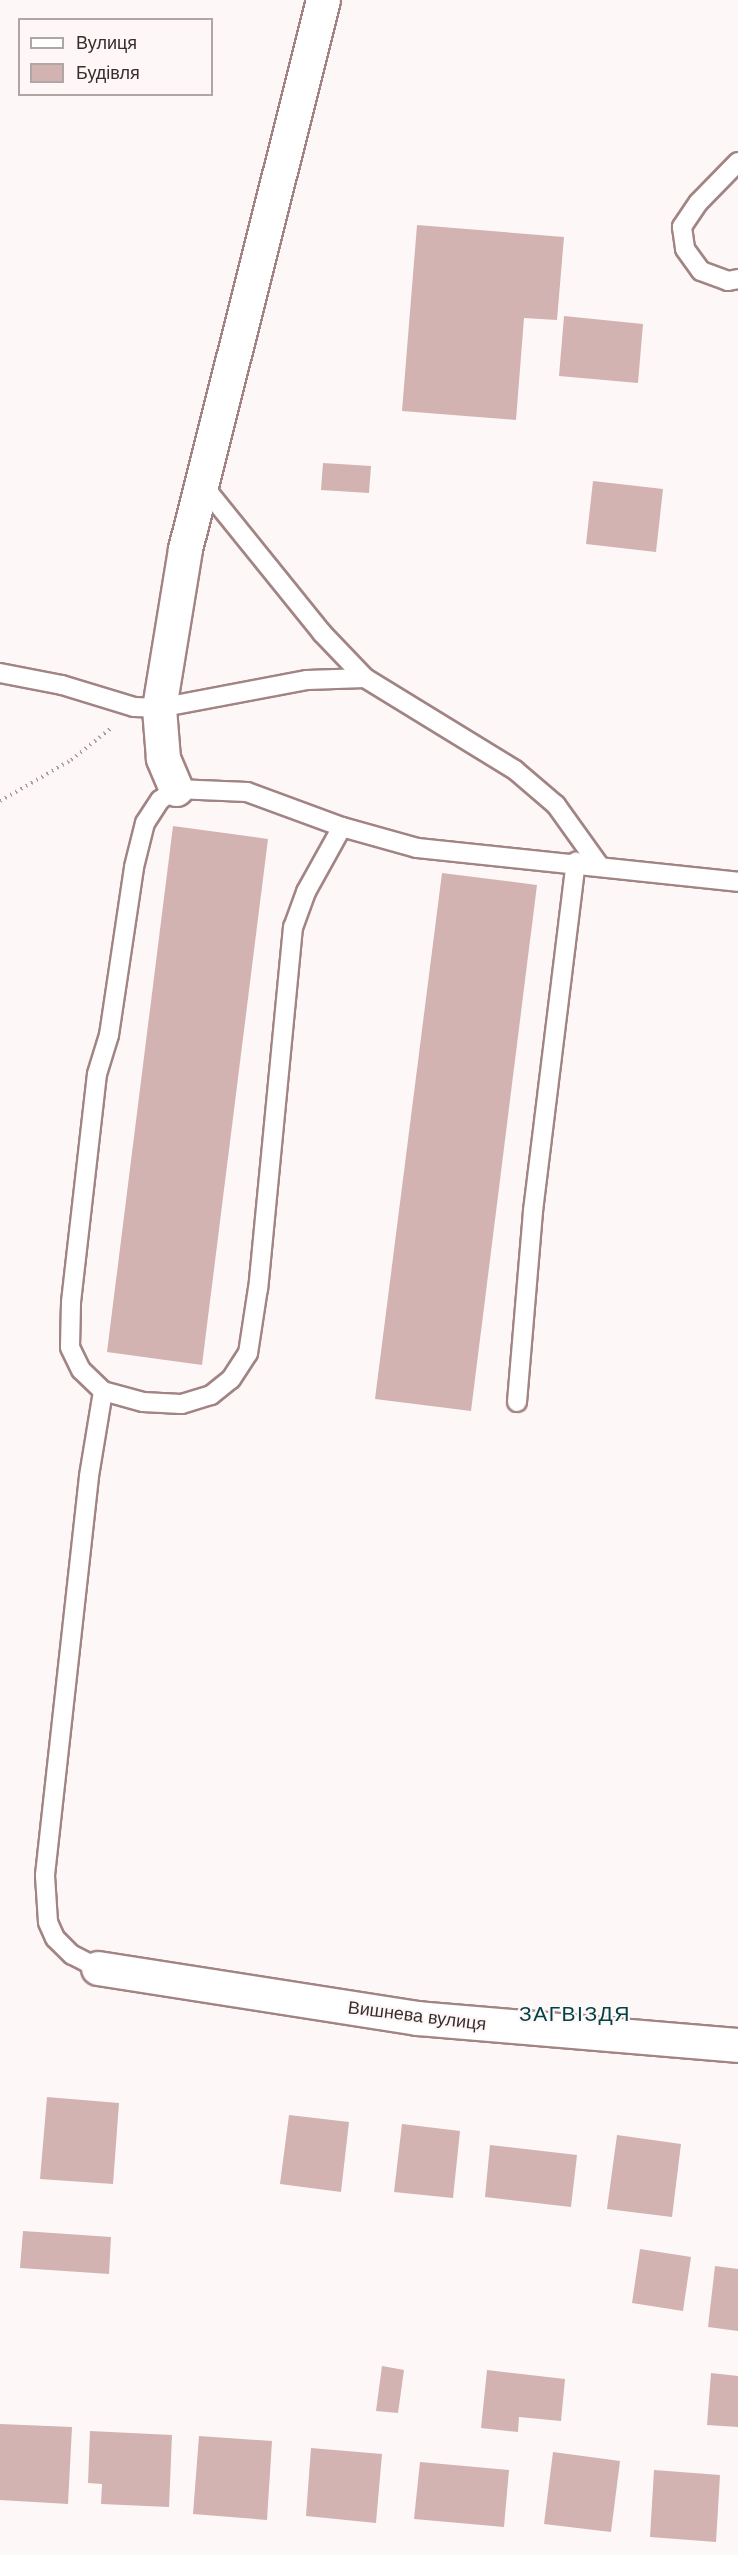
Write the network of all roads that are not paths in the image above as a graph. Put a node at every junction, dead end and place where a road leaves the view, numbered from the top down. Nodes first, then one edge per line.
1 (323, 0) edge
2 (738, 162) edge
3 (738, 279) edge
4 (201, 483) junction
5 (0, 673) edge
6 (364, 678) junction
7 (147, 707) junction
8 (176, 789) junction
9 (342, 827) junction
10 (576, 862) junction
11 (599, 865) junction
12 (738, 882) edge
13 (103, 1391) junction
14 (517, 1402) dead end
15 (98, 1968) joint
16 (738, 2045) edge

1 - 4 street
2 - 3 lane
4 - 6 lane
4 - 7 street
5 - 7 lane
6 - 7 lane
6 - 11 lane
7 - 8 street
8 - 9 lane
8 - 13 lane
9 - 10 lane
9 - 13 lane
10 - 11 lane
10 - 14 lane
11 - 12 lane
13 - 15 lane
15 - 16 street, Вишнева вулиця

